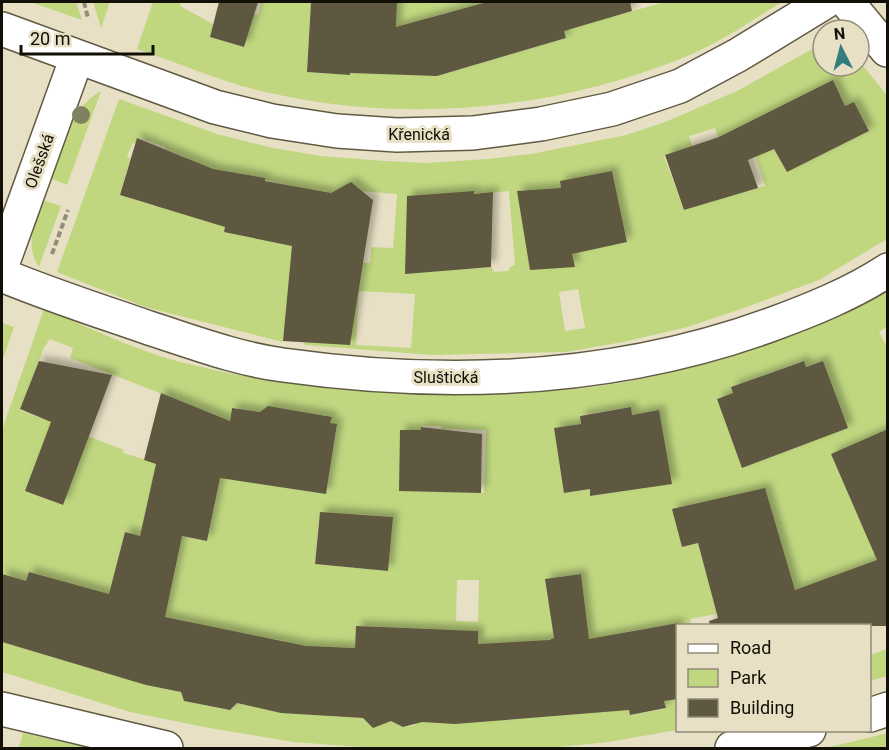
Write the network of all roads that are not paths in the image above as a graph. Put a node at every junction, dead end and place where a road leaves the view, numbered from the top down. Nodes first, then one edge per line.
1 (825, 2) edge
2 (847, 2) edge
3 (2, 29) edge
4 (888, 50) edge
5 (77, 57) junction
6 (2, 265) edge
7 (888, 270) edge
8 (2, 275) edge
9 (2, 709) edge
10 (888, 709) edge
11 (871, 715) edge
12 (800, 732) edge
13 (166, 748) edge
14 (732, 748) edge

1 - 5 street, Křenická
2 - 4 street
3 - 5 street, Křenická
5 - 6 street, Olešská
7 - 8 street, Sluštická
9 - 13 street
10 - 11 street
12 - 14 street

